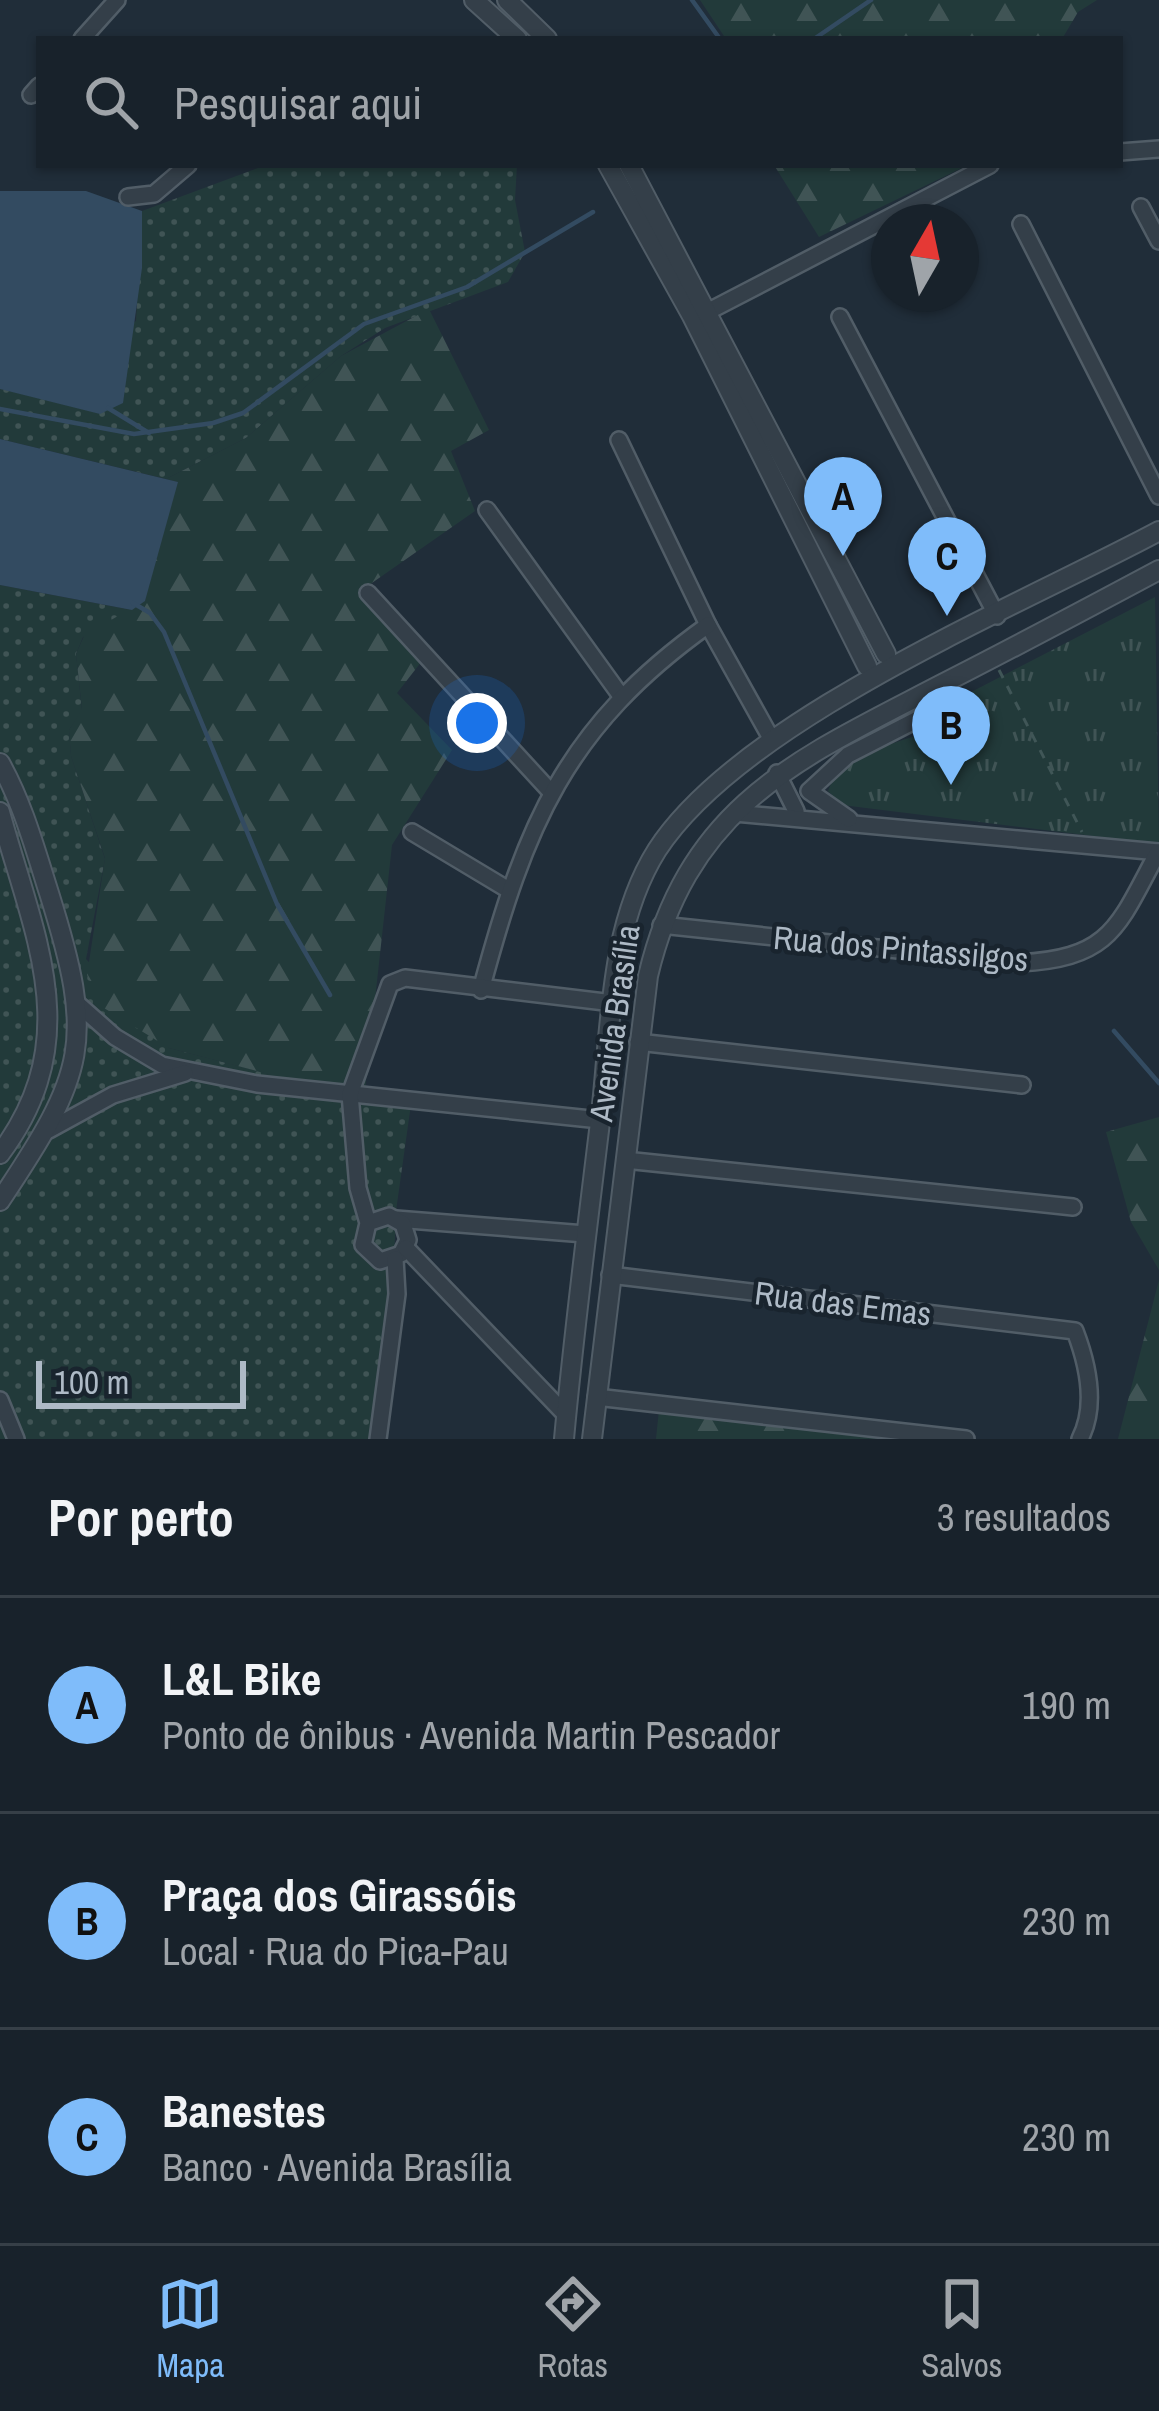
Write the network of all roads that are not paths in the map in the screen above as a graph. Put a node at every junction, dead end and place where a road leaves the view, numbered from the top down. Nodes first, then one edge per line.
1 (117, 0) edge
2 (474, 0) edge
3 (507, 0) edge
4 (85, 36) edge
5 (514, 36) edge
6 (544, 36) edge
7 (1159, 149) edge
8 (1123, 152) edge
9 (184, 168) edge
10 (610, 168) edge
11 (631, 168) edge
12 (984, 168) edge
13 (128, 197) dead end
14 (1141, 207) dead end
15 (1021, 224) dead end
16 (1159, 241) edge
17 (710, 311) junction
18 (840, 317) dead end
19 (619, 440) dead end
20 (1159, 496) edge
21 (487, 510) dead end
22 (1159, 531) edge
23 (1159, 570) edge
24 (368, 593) dead end
25 (997, 616) junction
26 (708, 625) junction
27 (886, 655) junction
28 (915, 657) junction
29 (868, 666) junction
30 (935, 688) junction
31 (858, 690) junction
32 (621, 696) junction
33 (772, 740) junction
34 (0, 764) edge
35 (777, 773) junction
36 (717, 783) junction
37 (550, 791) junction
38 (809, 791) junction
39 (0, 812) edge
40 (735, 813) junction
41 (795, 813) junction
42 (852, 820) junction
43 (412, 832) dead end
44 (1158, 852) edge
45 (507, 889) junction
46 (661, 925) junction
47 (481, 990) junction
48 (613, 1003) junction
49 (79, 1005) junction
50 (638, 1042) junction
51 (194, 1071) junction
52 (1022, 1085) dead end
53 (350, 1094) junction
54 (600, 1120) junction
55 (629, 1120) junction
56 (49, 1130) junction
57 (0, 1154) edge
58 (625, 1160) junction
59 (590, 1189) junction
60 (0, 1201) edge
61 (1073, 1207) dead end
62 (396, 1219) junction
63 (616, 1222) junction
64 (368, 1223) junction
65 (585, 1234) junction
66 (400, 1253) junction
67 (610, 1275) junction
68 (596, 1397) junction
69 (0, 1400) edge
70 (566, 1415) junction
71 (16, 1439) edge
72 (378, 1439) edge
73 (564, 1439) edge
74 (592, 1439) edge
75 (966, 1439) edge
76 (1081, 1439) edge

1 - 4 street
2 - 5 street
3 - 6 street
7 - 8 street
9 - 13 street
10 - 29 street
11 - 17 street
12 - 17 street
14 - 16 street
15 - 20 street
17 - 27 street
18 - 25 street
19 - 26 street
21 - 32 street
22 - 25 street, Avenida Brasília
23 - 30 street, Avenida Brasília
24 - 37 street
25 - 28 street, Avenida Brasília
26 - 32 street
26 - 33 street
27 - 28 street
27 - 29 street
28 - 30 street
28 - 31 street, Avenida Brasília
29 - 31 street
30 - 35 street, Avenida Brasília
30 - 38 street
31 - 33 street, Avenida Brasília
32 - 37 street
33 - 36 street, Avenida Brasília
34 - 49 street
35 - 40 street, Avenida Brasília
35 - 41 street
36 - 40 street
36 - 48 street, Avenida Brasília
37 - 45 street
38 - 41 street
38 - 42 street
39 - 57 street
40 - 41 street
40 - 46 street, Avenida Brasília
41 - 42 street
42 - 44 street
43 - 45 street
44 - 46 street, Rua dos Pintassilgos
45 - 47 street
46 - 50 street, Avenida Brasília
47 - 48 street
47 - 53 street
48 - 54 street, Avenida Brasília
49 - 51 street
49 - 56 street
50 - 52 street
50 - 55 street, Avenida Brasília
51 - 53 street
51 - 56 street
53 - 54 street
53 - 64 street
54 - 55 street
54 - 59 street, Avenida Brasília
55 - 58 street, Avenida Brasília
56 - 60 street
58 - 61 street
58 - 63 street, Avenida Brasília
59 - 63 street
59 - 65 street, Avenida Brasília
62 - 64 street
62 - 65 street
62 - 66 street
63 - 67 street, Avenida Brasília
64 - 66 street
65 - 70 street, Avenida Brasília
66 - 70 street
66 - 72 street
67 - 68 street, Avenida Brasília
67 - 76 street, Rua das Emas
68 - 74 street, Avenida Brasília
68 - 75 street
69 - 71 street
70 - 73 street, Avenida Brasília

